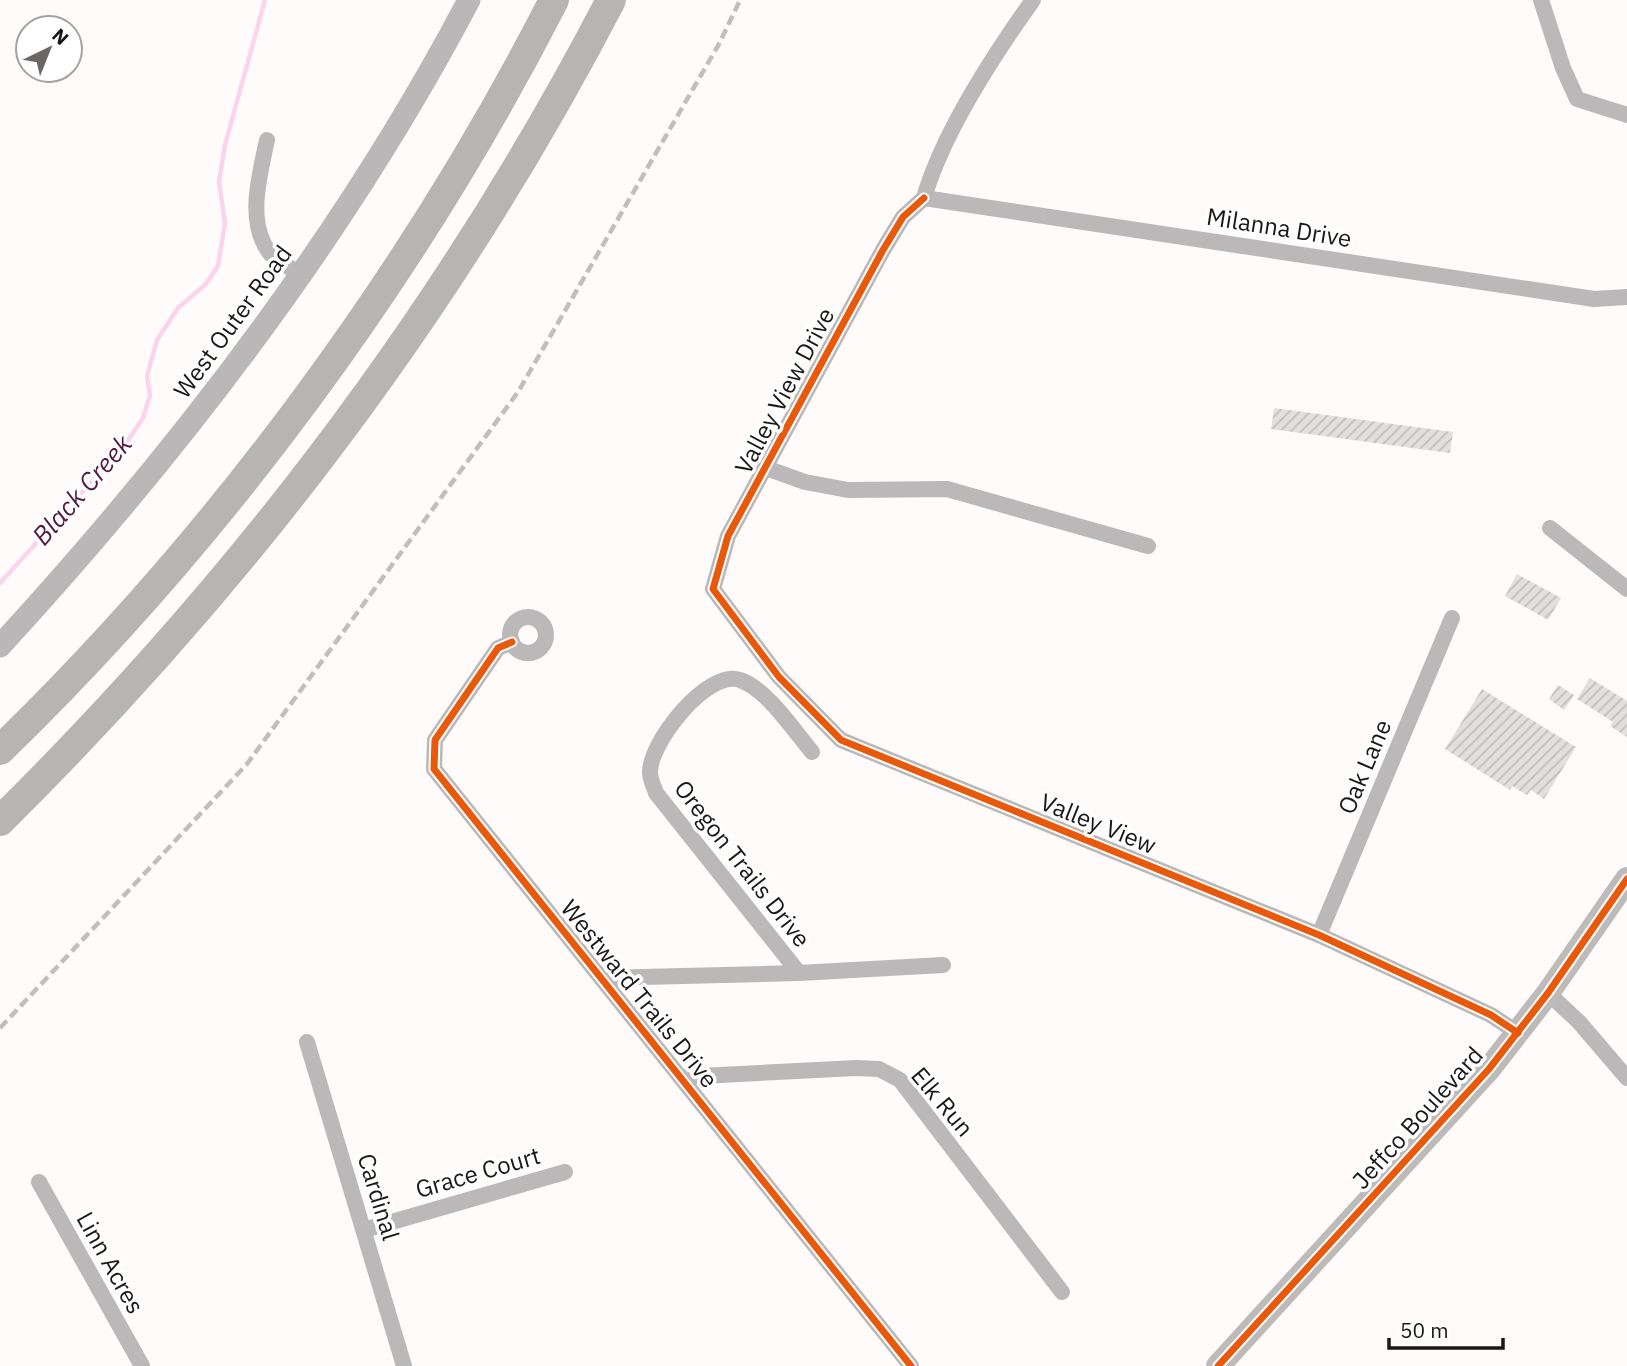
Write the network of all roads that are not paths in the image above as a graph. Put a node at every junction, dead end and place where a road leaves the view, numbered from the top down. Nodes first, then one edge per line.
1 (469, 0) edge
2 (555, 0) edge
3 (611, 0) edge
4 (1033, 0) edge
5 (1541, 0) edge
6 (1627, 115) edge
7 (267, 140) dead end
8 (924, 198) junction
9 (300, 274) junction
10 (1627, 297) edge
11 (766, 468) junction
12 (1549, 528) dead end
13 (1148, 546) dead end
14 (713, 589) joint
15 (1627, 589) edge
16 (1452, 618) dead end
17 (512, 642) dead end
18 (0, 646) edge
19 (0, 750) edge
20 (812, 752) dead end
21 (0, 821) edge
22 (1627, 879) edge
23 (1319, 935) junction
24 (943, 965) dead end
25 (799, 973) junction
26 (602, 978) junction
27 (1549, 993) junction
28 (1518, 1033) junction
29 (307, 1042) dead end
30 (681, 1077) junction
31 (1627, 1078) edge
32 (565, 1172) dead end
33 (40, 1182) dead end
34 (364, 1230) junction
35 (1062, 1292) dead end
36 (142, 1366) edge
37 (404, 1366) edge
38 (911, 1366) edge
39 (1217, 1366) edge

1 - 9 street, West Outer Road
2 - 19 highway
3 - 21 highway
4 - 8 street
5 - 6 street
7 - 9 street
8 - 10 street, Milanna Drive
8 - 11 street, Valley View Drive
9 - 18 street, West Outer Road
11 - 13 street
11 - 14 street, Valley View Drive
12 - 15 street
14 - 23 street, Valley View
16 - 23 street, Oak Lane
17 - 26 street, Westward Trails Drive
20 - 25 street, Oregon Trails Drive
22 - 27 main road, Jeffco Boulevard
23 - 28 street, Valley View
24 - 25 street
25 - 26 street
26 - 30 street, Westward Trails Drive
27 - 28 main road, Jeffco Boulevard
27 - 31 street
28 - 39 main road, Jeffco Boulevard
29 - 34 street, Cardinal
30 - 35 street, Elk Run
30 - 38 street, Westward Trails Drive
32 - 34 street, Grace Court
33 - 36 street, Linn Acres
34 - 37 street, Cardinal

